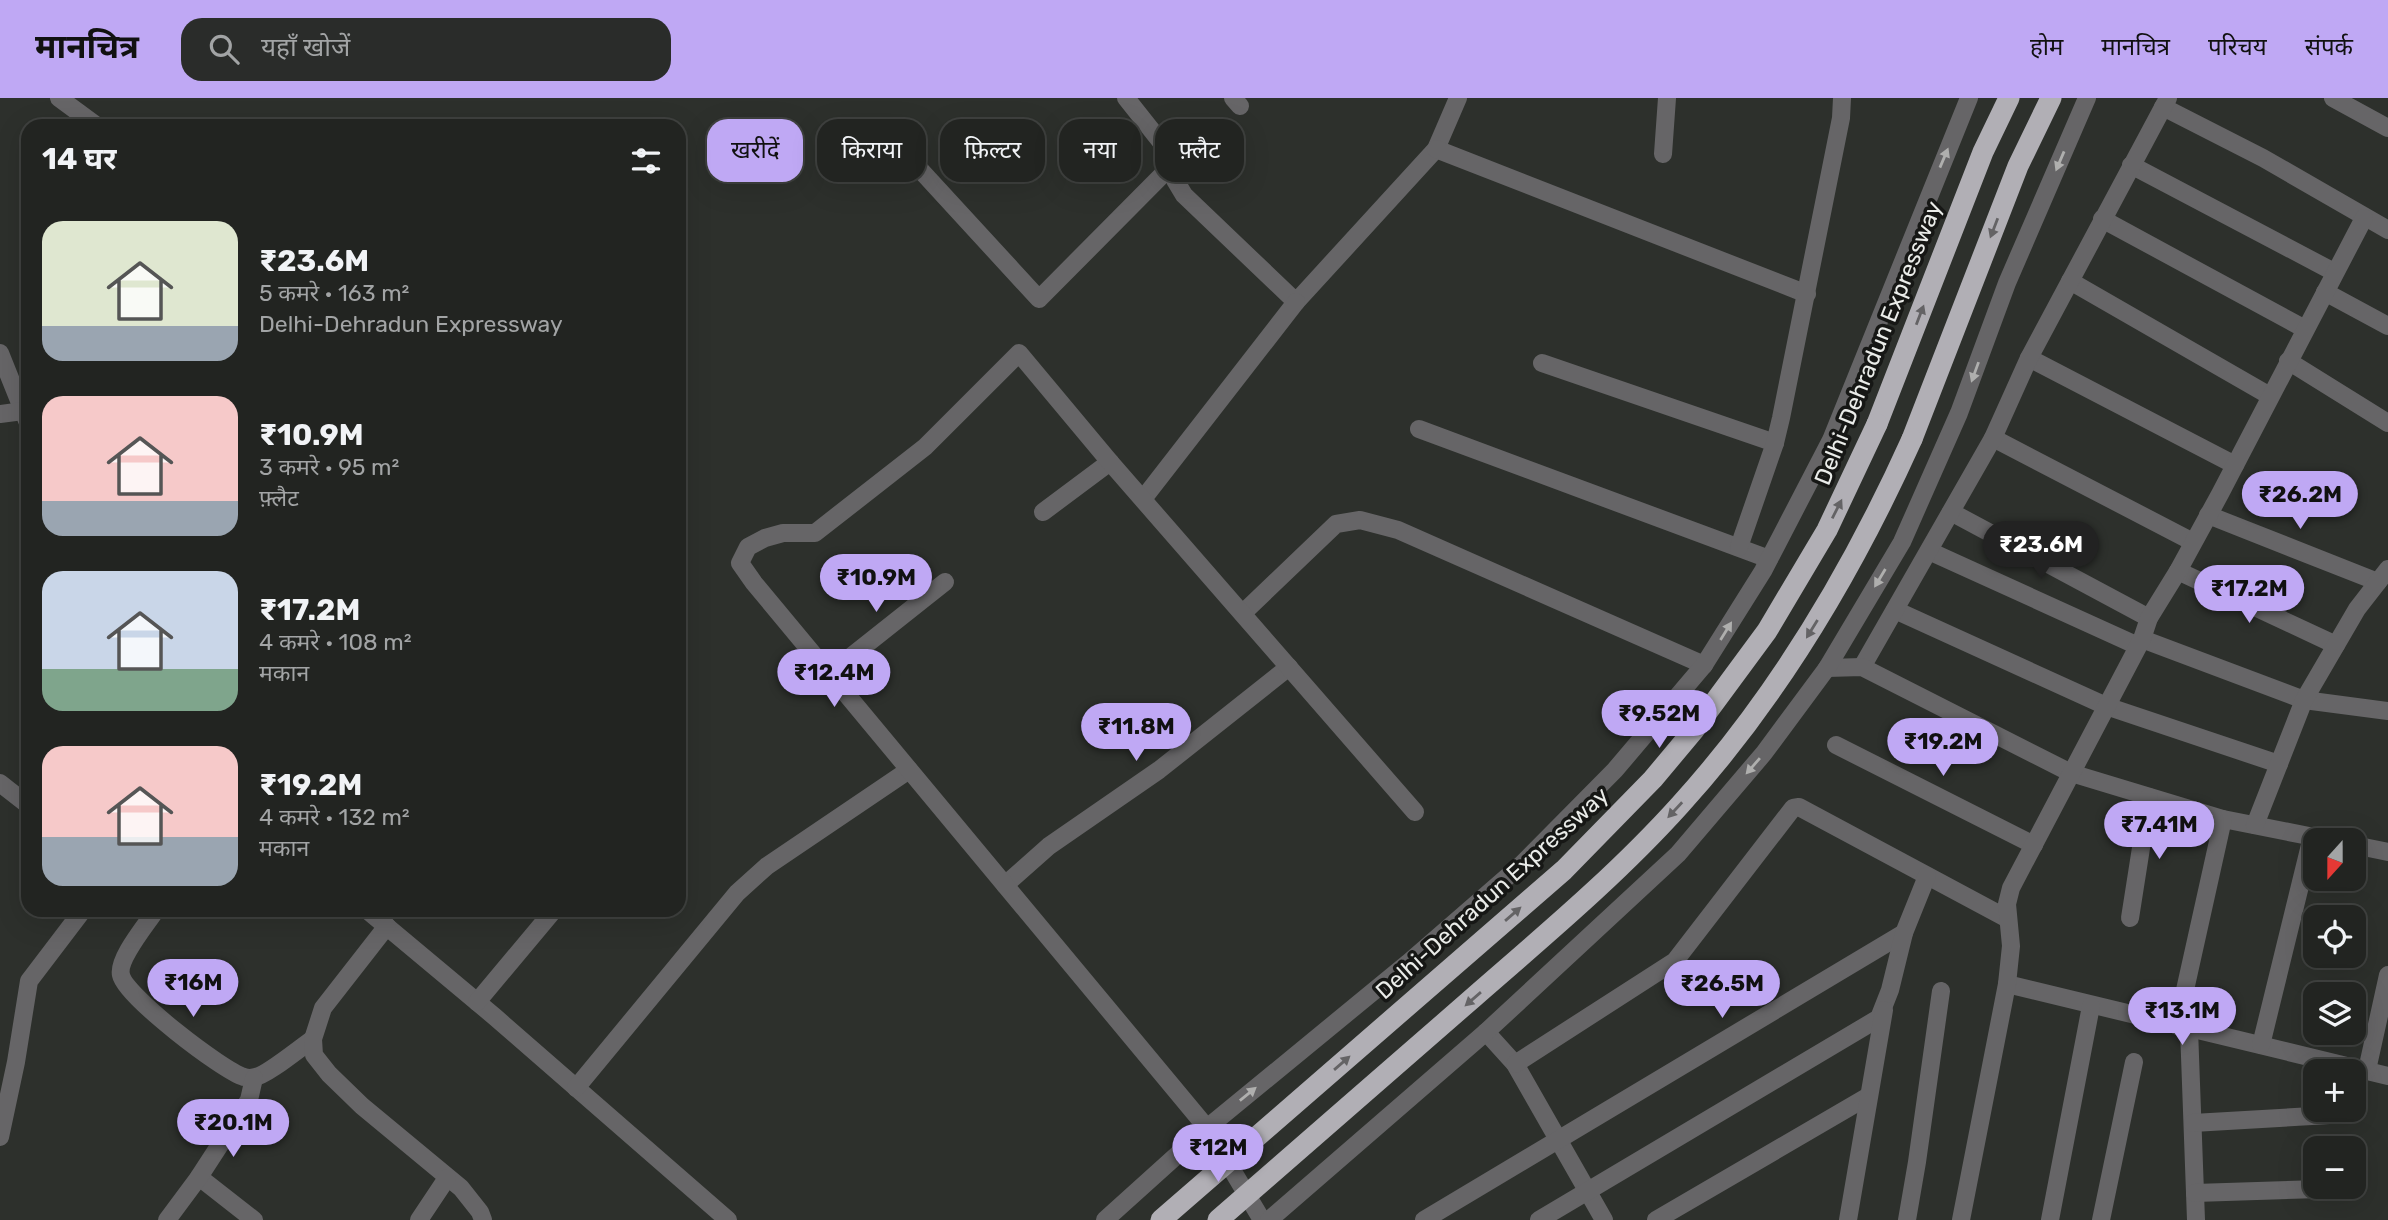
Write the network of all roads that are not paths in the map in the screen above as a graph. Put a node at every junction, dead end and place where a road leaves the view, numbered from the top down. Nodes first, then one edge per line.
1 (59, 98) edge
2 (1126, 98) edge
3 (1458, 98) edge
4 (1667, 98) edge
5 (1842, 98) edge
6 (1969, 98) edge
7 (2009, 98) edge
8 (2051, 98) edge
9 (2087, 98) edge
10 (2333, 98) edge
11 (2165, 103) edge
12 (88, 119) edge
13 (2388, 128) edge
14 (1155, 135) edge
15 (1436, 149) junction
16 (1663, 154) dead end
17 (2131, 165) junction
18 (926, 175) edge
19 (1155, 182) edge
20 (1176, 182) edge
21 (2364, 218) junction
22 (2102, 219) junction
23 (2388, 230) edge
24 (2334, 272) junction
25 (2070, 281) junction
26 (2325, 292) junction
27 (1807, 294) junction
28 (1296, 302) junction
29 (2388, 326) edge
30 (2305, 329) junction
31 (0, 353) edge
32 (2029, 358) junction
33 (2288, 361) junction
34 (1542, 363) dead end
35 (2270, 396) junction
36 (21, 405) edge
37 (0, 414) edge
38 (21, 416) edge
39 (2388, 423) edge
40 (1419, 429) dead end
41 (1993, 438) junction
42 (1775, 443) junction
43 (1110, 462) junction
44 (2235, 465) junction
45 (1143, 499) junction
46 (1043, 512) dead end
47 (1951, 512) junction
48 (2208, 515) junction
49 (2193, 542) junction
50 (1739, 547) junction
51 (1928, 551) junction
52 (1769, 559) junction
53 (2178, 571) junction
54 (2383, 576) edge
55 (945, 582) dead end
56 (1895, 610) junction
57 (1243, 614) junction
58 (2149, 618) junction
59 (2140, 642) junction
60 (2336, 645) junction
61 (1704, 665) junction
62 (1289, 667) junction
63 (1863, 667) junction
64 (1826, 668) junction
65 (829, 674) junction
66 (2304, 700) junction
67 (2106, 706) junction
68 (2388, 711) edge
69 (1836, 745) dead end
70 (2279, 764) junction
71 (909, 770) junction
72 (2071, 773) junction
73 (3, 791) edge
74 (2149, 797) junction
75 (21, 801) edge
76 (1415, 813) dead end
77 (2223, 819) junction
78 (2255, 825) junction
79 (2303, 835) edge
80 (2034, 845) junction
81 (2366, 847) edge
82 (2388, 852) edge
83 (1927, 876) junction
84 (1005, 885) junction
85 (2305, 891) edge
86 (78, 917) edge
87 (151, 917) edge
88 (376, 917) edge
89 (548, 917) edge
90 (2130, 918) dead end
91 (2008, 919) junction
92 (387, 926) junction
93 (1904, 933) junction
94 (2388, 975) edge
95 (2007, 984) junction
96 (1941, 991) dead end
97 (477, 1002) junction
98 (2091, 1006) junction
99 (1884, 1008) junction
100 (2183, 1027) junction
101 (1486, 1032) junction
102 (313, 1039) junction
103 (2261, 1045) junction
104 (2134, 1062) dead end
105 (1515, 1064) junction
106 (2367, 1070) junction
107 (2388, 1076) edge
108 (254, 1078) junction
109 (576, 1088) junction
110 (1867, 1097) junction
111 (2303, 1117) edge
112 (2193, 1123) junction
113 (1207, 1128) junction
114 (0, 1137) edge
115 (1558, 1139) junction
116 (199, 1177) junction
117 (447, 1178) junction
118 (2303, 1190) edge
119 (1588, 1191) junction
120 (2195, 1193) junction
121 (167, 1220) edge
122 (254, 1220) edge
123 (419, 1220) edge
124 (483, 1220) edge
125 (728, 1220) edge
126 (1105, 1220) edge
127 (1161, 1220) edge
128 (1218, 1220) edge
129 (1262, 1220) edge
130 (1269, 1220) edge
131 (1424, 1220) edge
132 (1539, 1220) edge
133 (1604, 1220) edge
134 (1656, 1220) edge
135 (1848, 1220) edge
136 (1907, 1220) edge
137 (1961, 1220) edge
138 (2050, 1220) edge
139 (2101, 1220) edge
140 (2196, 1220) edge

1 - 12 street
2 - 14 street
3 - 15 street
4 - 16 street
5 - 27 street
52 -> 6 street
127 -> 7 highway, Delhi-Dehradun Expressway, bridge
8 -> 128 highway, bridge
9 -> 64 street
10 - 13 street
11 - 17 street
11 - 21 street
15 - 27 street
15 - 28 street
17 - 22 street
17 - 24 street
18 - 19 street
20 - 28 street
21 - 23 street
21 - 24 street
22 - 25 street
22 - 30 street
24 - 26 street
25 - 32 street
25 - 35 street
26 - 29 street
26 - 30 street
27 - 42 street
28 - 45 street
30 - 33 street
31 - 36 street
32 - 41 street
32 - 44 street
33 - 35 street
33 - 39 street
34 - 42 street
35 - 44 street
37 - 38 street
40 - 50 street
41 - 47 street
41 - 49 street
42 - 50 street
43 - 45 street
43 - 46 street
43 - 65 street
44 - 48 street
45 - 57 street
47 - 51 street
47 - 58 street
48 - 49 street
48 - 54 street
49 - 53 street
50 - 52 street
51 - 56 street
51 - 59 street
61 -> 52 street
53 - 58 street
53 - 60 street
54 - 60 street
55 - 65 street
56 - 63 street
56 - 67 street
57 - 61 street
57 - 62 street
58 - 59 street
59 - 66 street
59 - 67 street
60 - 66 street
113 -> 61 street
62 - 76 street
62 - 84 street
63 - 64 street
63 - 72 street
64 -> 101 street
65 - 71 street
66 - 68 street
66 - 70 street
67 - 70 street
67 - 72 street
69 - 80 street
70 - 78 street
71 - 84 street
71 - 109 street
72 - 74 street
72 - 80 street
73 - 75 street
74 - 77 street
74 - 90 street
77 - 78 street
77 - 100 street
78 - 79 street
80 - 91 street
81 - 82 street
83 - 91 street
83 - 93 street
83 - 105 street
84 - 113 street
85 - 103 street
86 - 114 street
87 - 108 street
88 - 92 street
89 - 97 street
91 - 95 street
92 - 97 street
92 - 102 street
93 - 99 street
93 - 115 street
94 - 106 street
95 - 98 street
95 - 137 street
96 - 136 street
97 - 109 street
98 - 100 street
98 - 138 street
99 - 110 street
99 - 119 street
100 - 103 street
100 - 112 street
101 - 105 street
101 - 130 street
102 - 108 street
102 - 117 street
103 - 106 street
104 - 139 street
105 - 115 street
106 - 107 street
108 - 116 street
109 - 125 street
110 - 134 street
110 - 135 street
111 - 112 street
112 - 120 street
113 - 126 street
113 - 129 street
115 - 119 street
115 - 131 street
116 - 121 street
116 - 122 street
117 - 123 street
117 - 124 street
118 - 120 street
119 - 132 street
119 - 133 street
120 - 140 street

